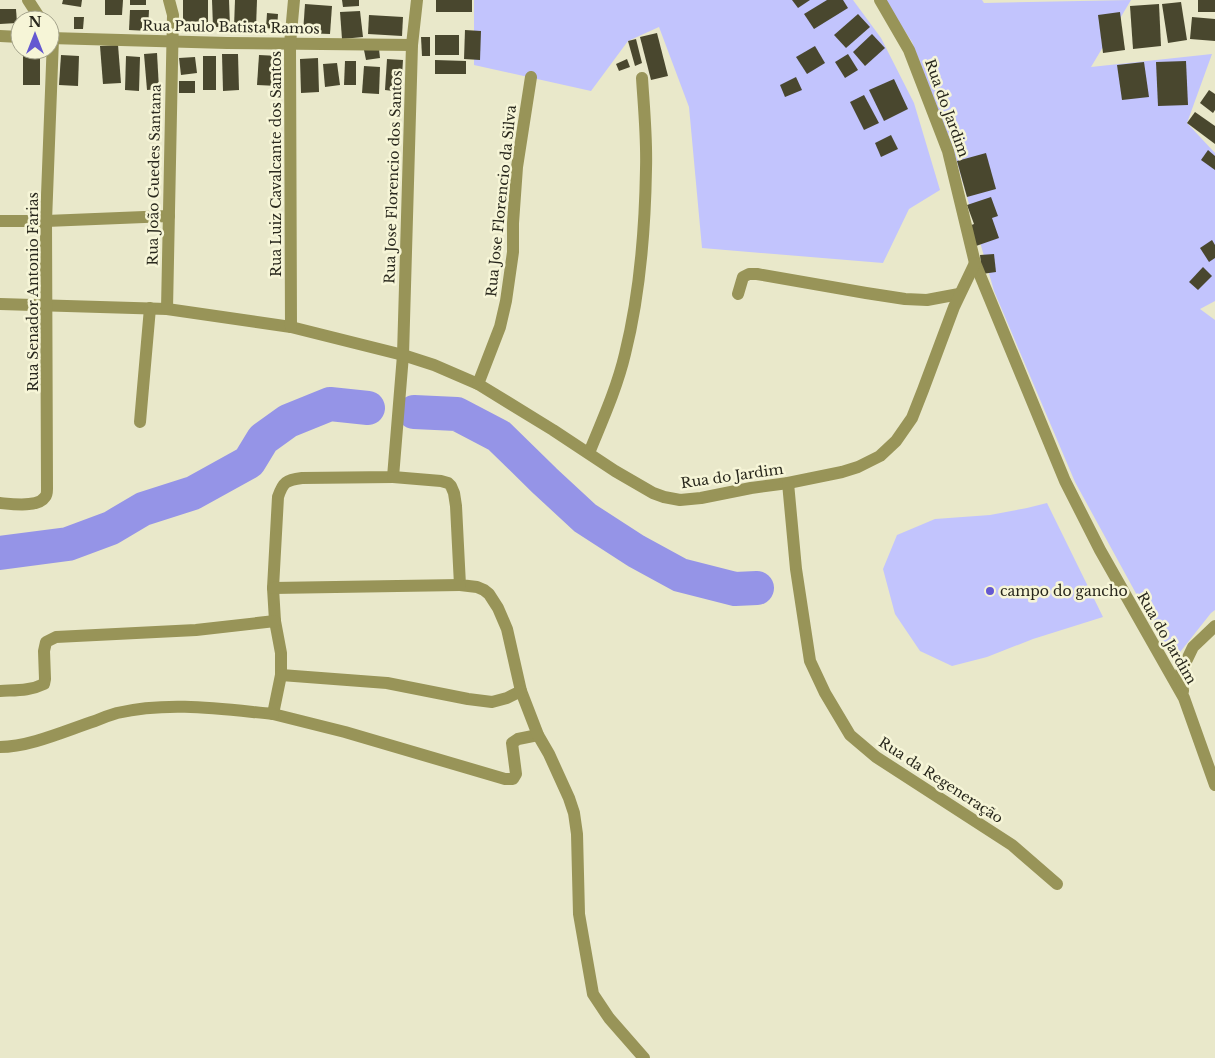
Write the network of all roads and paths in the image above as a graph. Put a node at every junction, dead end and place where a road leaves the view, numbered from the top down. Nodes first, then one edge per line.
1 (169, 0) edge
2 (294, 0) edge
3 (417, 0) edge
4 (880, 0) edge
5 (60, 37) edge
6 (172, 41) junction
7 (290, 44) junction
8 (412, 45) junction
9 (50, 60) edge
10 (531, 77) dead end
11 (642, 78) dead end
12 (169, 216) junction
13 (0, 221) edge
14 (46, 221) junction
15 (975, 263) junction
16 (738, 294) dead end
17 (959, 294) junction
18 (0, 304) edge
19 (47, 306) junction
20 (150, 308) junction
21 (167, 309) junction
22 (291, 327) junction
23 (404, 355) junction
24 (478, 384) junction
25 (140, 422) dead end
26 (589, 454) junction
27 (393, 477) junction
28 (788, 483) junction
29 (0, 503) edge
30 (460, 585) junction
31 (273, 588) junction
32 (275, 621) junction
33 (1215, 626) edge
34 (1166, 666) junction
35 (1181, 672) junction
36 (281, 675) junction
37 (0, 691) edge
38 (521, 691) junction
39 (1184, 698) junction
40 (273, 714) junction
41 (538, 735) junction
42 (0, 747) edge
43 (1215, 785) edge
44 (1057, 884) dead end
45 (644, 1058) edge

1 - 6 street
2 - 7 street, Rua Luiz Cavalcante dos Santos
3 - 8 street, Rua Jose Florencio dos Santos
4 - 15 street, Rua do Jardim
5 - 6 street, Rua Paulo Batista Ramos
6 - 7 street, Rua Paulo Batista Ramos
6 - 12 street, Rua João Guedes Santana
7 - 8 street, Rua Paulo Batista Ramos
7 - 22 street, Rua Luiz Cavalcante dos Santos
8 - 23 street, Rua Jose Florencio dos Santos
9 - 14 street, Rua Senador Antonio Farias
10 - 24 street, Rua Jose Florencio da Silva
11 - 26 street
12 - 14 street
12 - 21 street, Rua João Guedes Santana
13 - 14 street
14 - 19 street, Rua Senador Antonio Farias
15 - 17 street, Rua do Jardim
15 - 34 street, Rua do Jardim
16 - 17 street
17 - 28 street, Rua do Jardim
18 - 19 street, Rua do Jardim
19 - 20 street, Rua do Jardim
19 - 29 street, Rua Senador Antonio Farias
20 - 21 street, Rua do Jardim
20 - 25 street
21 - 22 street, Rua do Jardim
22 - 23 street, Rua do Jardim
23 - 24 street, Rua do Jardim
23 - 27 street, Rua Jose Florencio dos Santos
24 - 26 street, Rua do Jardim
26 - 28 street, Rua do Jardim
27 - 30 street
27 - 31 street
28 - 44 street, Rua da Regeneração
30 - 31 street
30 - 38 street
31 - 32 street
32 - 36 street
32 - 37 street
33 - 35 street
34 - 35 street
34 - 39 street, Rua do Jardim
35 - 39 street
36 - 38 street
36 - 40 street
38 - 41 street
39 - 43 street, Rua do Jardim
40 - 41 street
40 - 42 street
41 - 45 street

